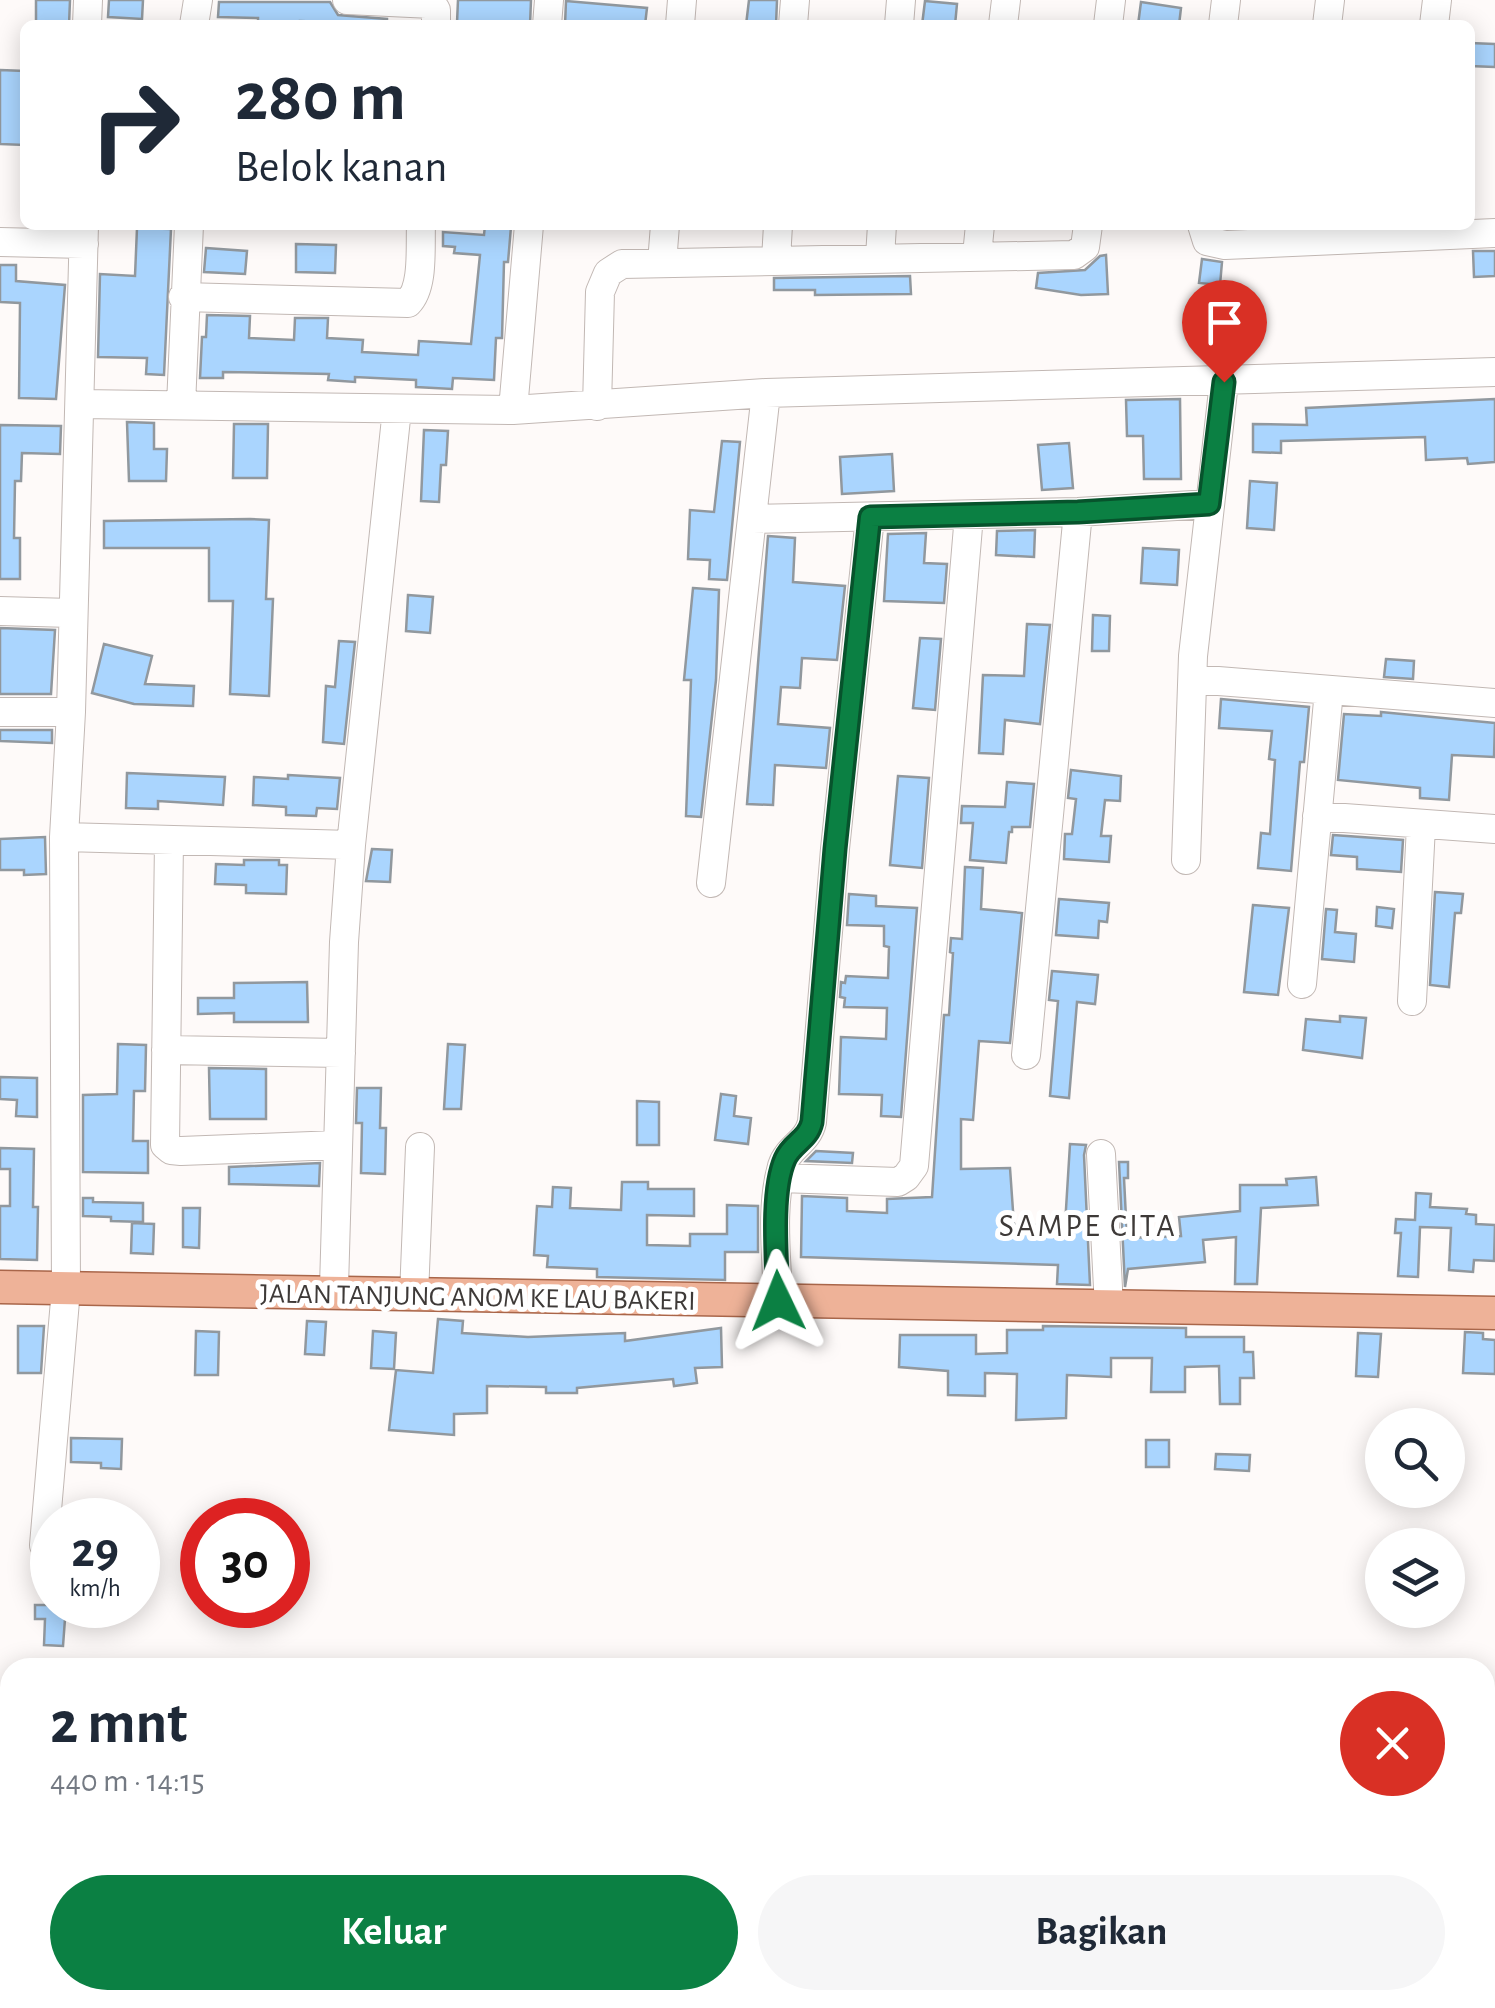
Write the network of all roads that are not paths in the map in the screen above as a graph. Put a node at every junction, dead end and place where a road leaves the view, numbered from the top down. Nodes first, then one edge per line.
1 (347, 0) edge
2 (436, 20) edge
3 (188, 230) edge
4 (422, 230) edge
5 (529, 230) edge
6 (664, 230) edge
7 (778, 230) edge
8 (882, 230) edge
9 (980, 230) edge
10 (1087, 230) edge
11 (1204, 230) edge
12 (1410, 230) edge
13 (1495, 232) edge
14 (84, 234) edge
15 (0, 242) edge
16 (977, 255) junction
17 (880, 257) junction
18 (776, 260) junction
19 (662, 263) junction
20 (184, 297) junction
21 (1495, 372) edge
22 (1224, 382) junction
23 (766, 393) junction
24 (80, 404) junction
25 (181, 405) junction
26 (597, 406) junction
27 (397, 409) junction
28 (513, 410) junction
29 (1209, 504) junction
30 (1078, 512) junction
31 (969, 515) junction
32 (870, 517) junction
33 (753, 519) junction
34 (0, 611) edge
35 (72, 613) junction
36 (1193, 679) junction
37 (1329, 690) junction
38 (1495, 703) edge
39 (0, 712) edge
40 (71, 712) junction
41 (1317, 816) junction
42 (1421, 826) junction
43 (1495, 829) edge
44 (64, 837) junction
45 (169, 840) junction
46 (350, 845) junction
47 (1186, 860) dead end
48 (711, 884) dead end
49 (1302, 984) dead end
50 (1412, 1001) dead end
51 (166, 1050) junction
52 (341, 1053) junction
53 (1026, 1055) dead end
54 (337, 1145) junction
55 (420, 1147) dead end
56 (1101, 1154) dead end
57 (780, 1178) junction
58 (339, 1283) junction
59 (0, 1288) edge
60 (66, 1288) junction
61 (414, 1295) junction
62 (778, 1301) junction
63 (1109, 1307) junction
64 (1495, 1314) edge
65 (48, 1498) edge

1 - 2 street
3 - 20 street
4 - 20 street
5 - 28 street
6 - 19 street
7 - 18 street
8 - 17 street
9 - 16 street
10 - 16 street
11 - 12 street
12 - 13 street
14 - 15 street
14 - 24 street
16 - 17 street
17 - 18 street
18 - 19 street
19 - 26 street
20 - 25 street
21 - 22 street
22 - 23 street
22 - 29 street
23 - 26 street
23 - 33 street
24 - 25 street
24 - 35 street
25 - 27 street
26 - 28 street
27 - 28 street
27 - 46 street
29 - 30 street
29 - 36 street
30 - 31 street
30 - 53 street
31 - 32 street
31 - 57 street
32 - 33 street
32 - 57 street
33 - 48 street
34 - 35 street
35 - 40 street
36 - 37 street
36 - 47 street
37 - 38 street
37 - 41 street
39 - 40 street
40 - 44 street
41 - 42 street
41 - 49 street
42 - 43 street
42 - 50 street
44 - 45 street
44 - 60 street
45 - 46 street
45 - 51 street
46 - 52 street
51 - 52 street
51 - 54 street
52 - 54 street
54 - 58 street
55 - 61 street
56 - 63 street
57 - 62 street
58 - 60 main road, JALAN TANJUNG ANOM KE LAU BAKERI
58 - 61 main road, JALAN TANJUNG ANOM KE LAU BAKERI
59 - 60 main road, JALAN TANJUNG ANOM KE LAU BAKERI
60 - 65 street
61 - 62 main road, JALAN TANJUNG ANOM KE LAU BAKERI
62 - 63 main road, JALAN TANJUNG ANOM KE LAU BAKERI
63 - 64 main road, JALAN TANJUNG ANOM KE LAU BAKERI

